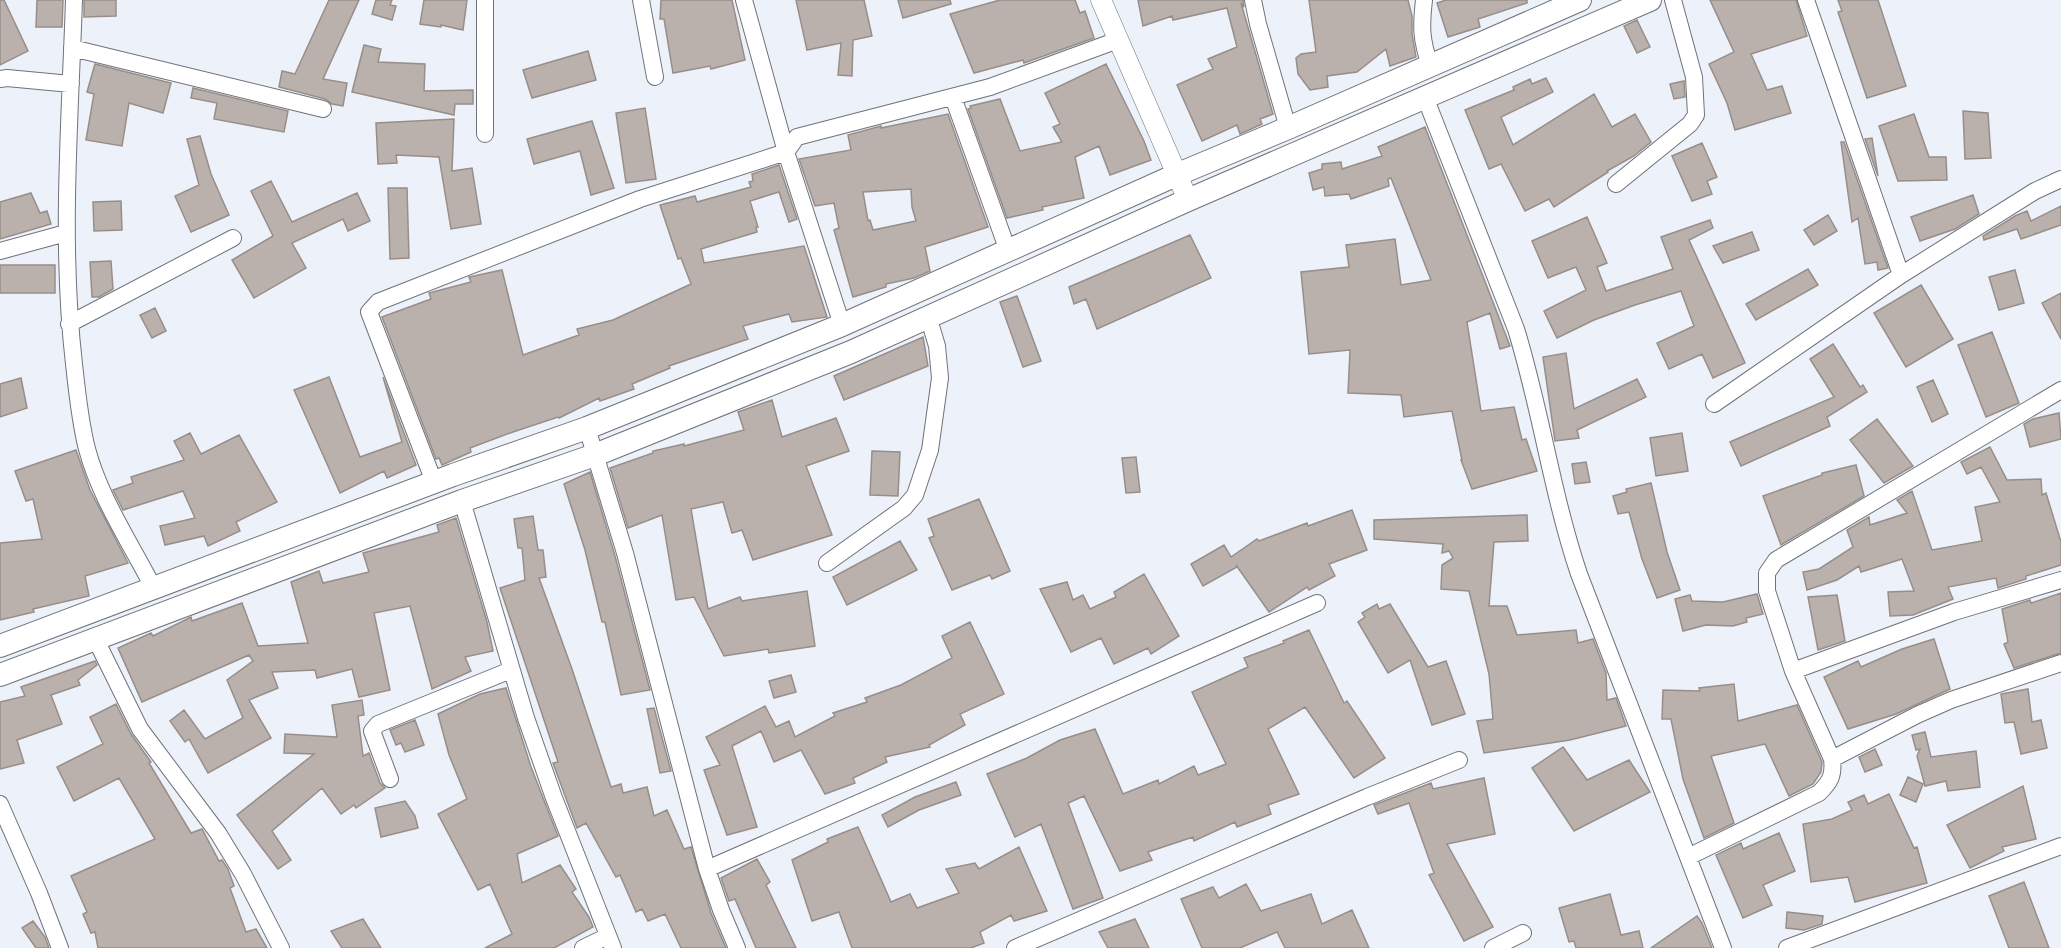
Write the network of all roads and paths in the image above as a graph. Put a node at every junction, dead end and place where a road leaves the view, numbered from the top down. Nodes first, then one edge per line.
1 (74, 0) edge
2 (485, 0) edge
3 (641, 0) edge
4 (744, 0) edge
5 (1101, 0) edge
6 (1253, 0) edge
7 (1424, 0) edge
8 (1580, 0) edge
9 (1650, 0) edge
10 (1673, 0) edge
11 (1806, 0) edge
12 (1118, 40) junction
13 (72, 48) junction
14 (1430, 65) junction
15 (655, 77) dead end
16 (0, 79) edge
17 (71, 84) junction
18 (953, 97) junction
19 (1425, 97) junction
20 (323, 110) dead end
21 (1288, 128) junction
22 (485, 134) dead end
23 (786, 152) junction
24 (1176, 175) junction
25 (2061, 179) edge
26 (1616, 184) dead end
27 (1188, 200) junction
28 (66, 233) junction
29 (233, 238) dead end
30 (0, 251) edge
31 (1008, 251) junction
32 (1901, 275) junction
33 (928, 316) junction
34 (69, 324) junction
35 (842, 326) junction
36 (2061, 390) edge
37 (1714, 404) dead end
38 (586, 428) junction
39 (595, 455) junction
40 (434, 482) junction
41 (462, 501) junction
42 (827, 563) dead end
43 (2061, 580) edge
44 (154, 589) junction
45 (1317, 603) dead end
46 (96, 640) junction
47 (0, 646) edge
48 (2061, 663) edge
49 (512, 670) junction
50 (1793, 671) junction
51 (0, 675) edge
52 (1459, 759) dead end
53 (1832, 759) junction
54 (390, 779) dead end
55 (0, 805) edge
56 (2061, 846) edge
57 (1688, 857) junction
58 (707, 869) junction
59 (1523, 933) dead end
60 (610, 942) edge
61 (60, 948) edge
62 (281, 948) edge
63 (583, 948) edge
64 (737, 948) edge
65 (1015, 948) edge
66 (1493, 948) edge
67 (1722, 948) edge
68 (1787, 948) edge

1 - 13 street
2 - 22 street
3 - 15 street
4 - 23 street
5 - 12 street
6 - 21 street
7 - 14 street
8 - 14 main road
9 - 19 main road
10 - 26 street
11 - 32 street
12 - 18 street
12 - 24 street
13 - 17 street
13 - 20 street
14 - 21 main road
16 - 17 street
17 - 28 street
18 - 23 street
18 - 31 street
19 - 27 main road
19 - 57 street
21 - 24 main road
23 - 35 street
23 - 40 street
24 - 27 street
24 - 31 main road
25 - 32 street
27 - 33 main road
28 - 30 street
28 - 34 street
29 - 34 street
31 - 35 main road
32 - 37 street
33 - 39 main road
33 - 42 street
34 - 44 street
35 - 38 main road
36 - 50 street
38 - 39 street
38 - 40 main road
39 - 41 main road
39 - 58 street
40 - 44 main road
41 - 46 main road
41 - 49 street
43 - 50 street
44 - 47 main road
45 - 58 street
46 - 51 main road
46 - 62 street
48 - 53 street
49 - 54 street
49 - 60 street
50 - 53 street
52 - 65 street
53 - 57 street
55 - 61 street
56 - 68 street
57 - 67 street
58 - 64 street
59 - 66 street
60 - 63 street

